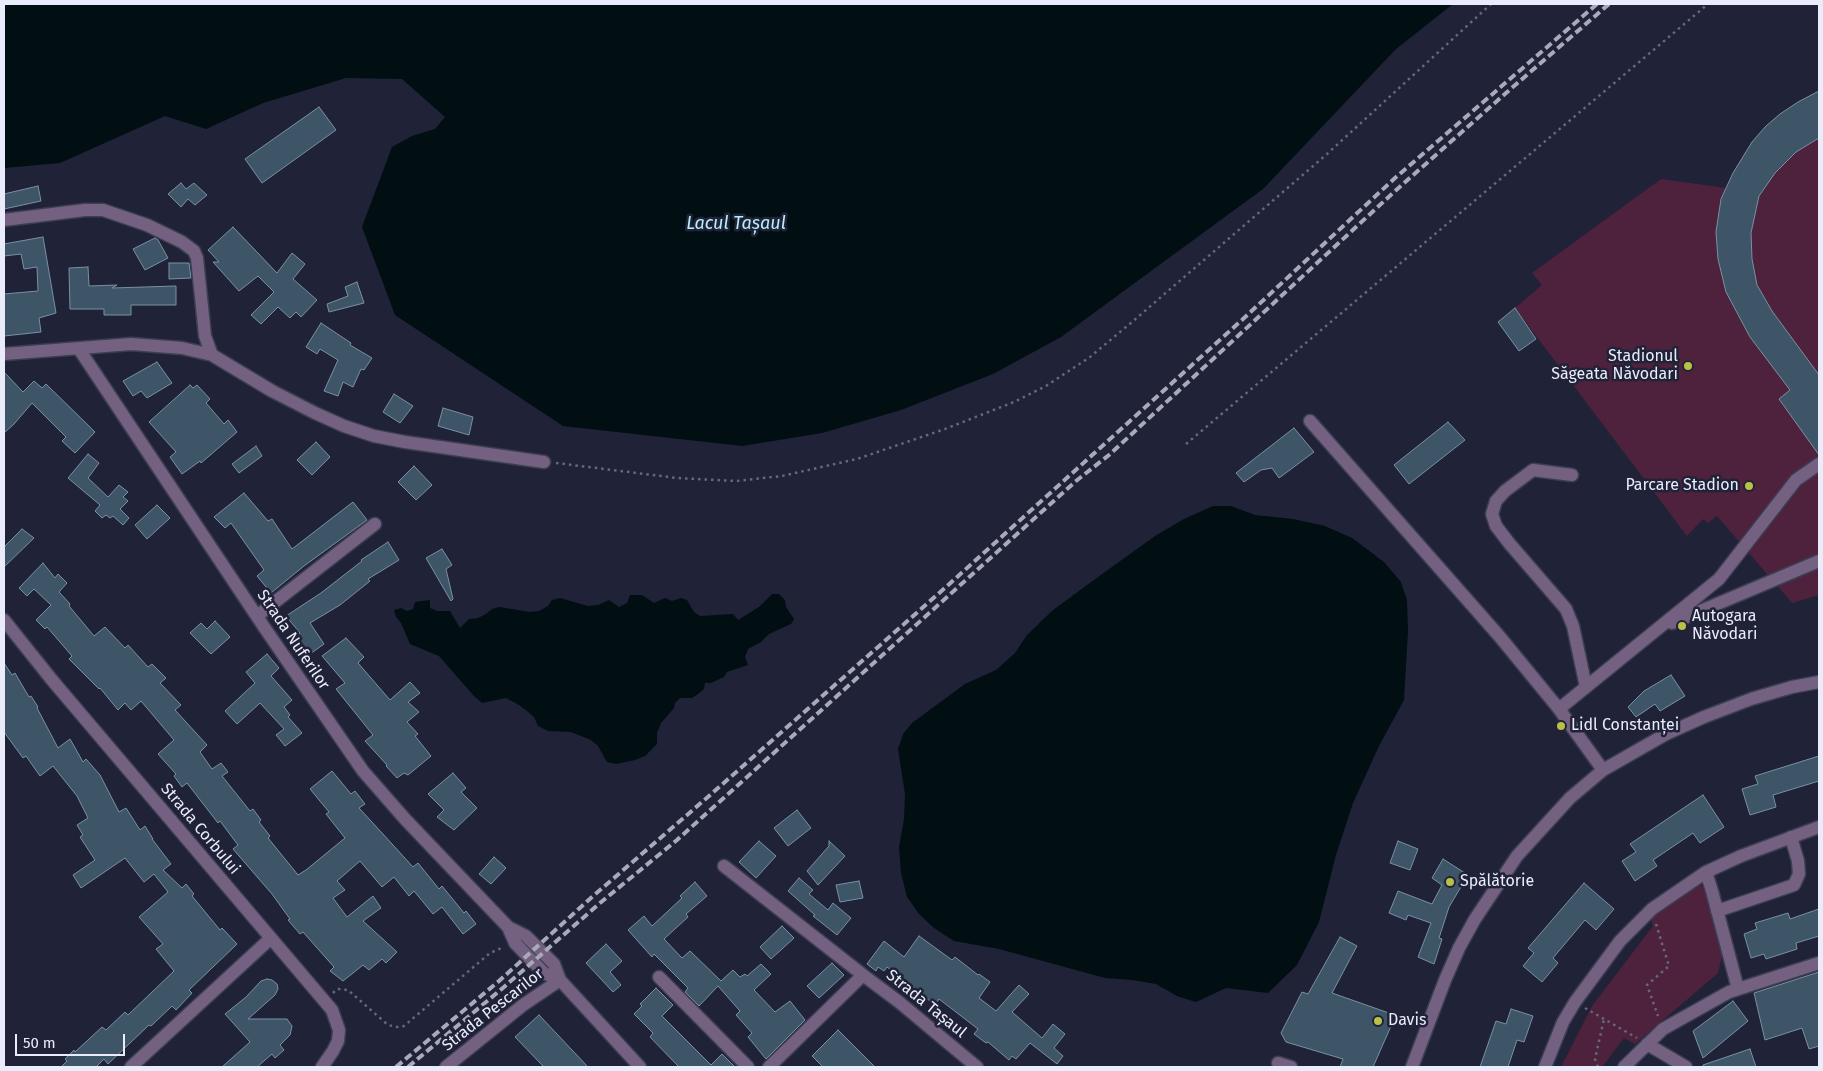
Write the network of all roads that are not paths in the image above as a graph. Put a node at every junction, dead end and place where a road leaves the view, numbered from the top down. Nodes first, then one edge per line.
1 (4, 220) edge
2 (79, 349) junction
3 (4, 354) edge
4 (212, 355) junction
5 (1310, 422) dead end
6 (544, 462) road end
7 (1819, 464) edge
8 (1572, 475) dead end
9 (375, 524) dead end
10 (1819, 561) edge
11 (257, 616) junction
12 (4, 620) edge
13 (1658, 629) junction
14 (1819, 682) edge
15 (1586, 687) junction
16 (1559, 709) junction
17 (1602, 770) junction
18 (1819, 827) edge
19 (1791, 837) junction
20 (724, 866) dead end
21 (1706, 872) junction
22 (1718, 912) junction
23 (508, 927) junction
24 (270, 938) junction
25 (1819, 963) edge
26 (864, 975) junction
27 (659, 977) dead end
28 (560, 980) junction
29 (1738, 989) junction
30 (1647, 1044) junction
31 (962, 1063) edge
32 (131, 1067) edge
33 (322, 1067) edge
34 (446, 1067) edge
35 (640, 1067) edge
36 (748, 1067) edge
37 (769, 1067) edge
38 (977, 1067) edge
39 (1412, 1067) edge
40 (1545, 1067) edge
41 (1624, 1067) edge
42 (1686, 1067) edge

1 - 4 street
2 - 3 street
2 - 4 street
2 - 11 street, Strada Nuferilor
4 - 6 street
5 - 16 street
7 - 13 street
8 - 15 street
9 - 11 street
10 - 13 street
11 - 23 street, Strada Nuferilor
12 - 24 street, Strada Corbului
13 - 15 street
14 - 17 street
15 - 16 street
16 - 17 street
17 - 39 street
18 - 19 street
19 - 21 street
19 - 22 street
20 - 26 street
21 - 22 street
21 - 40 street
22 - 29 street
23 - 28 street, Strada Nuferilor
23 - 28 street, Strada Nuferilor
24 - 32 street
24 - 33 street, Strada Corbului
25 - 29 street
26 - 31 street, Strada Tașaul
26 - 37 street, Strada Tașaul
27 - 36 street
28 - 34 street, Strada Pescarilor
28 - 35 street, Strada Nuferilor
29 - 30 street
30 - 41 street
30 - 42 street
31 - 38 street, Strada Tașaul

